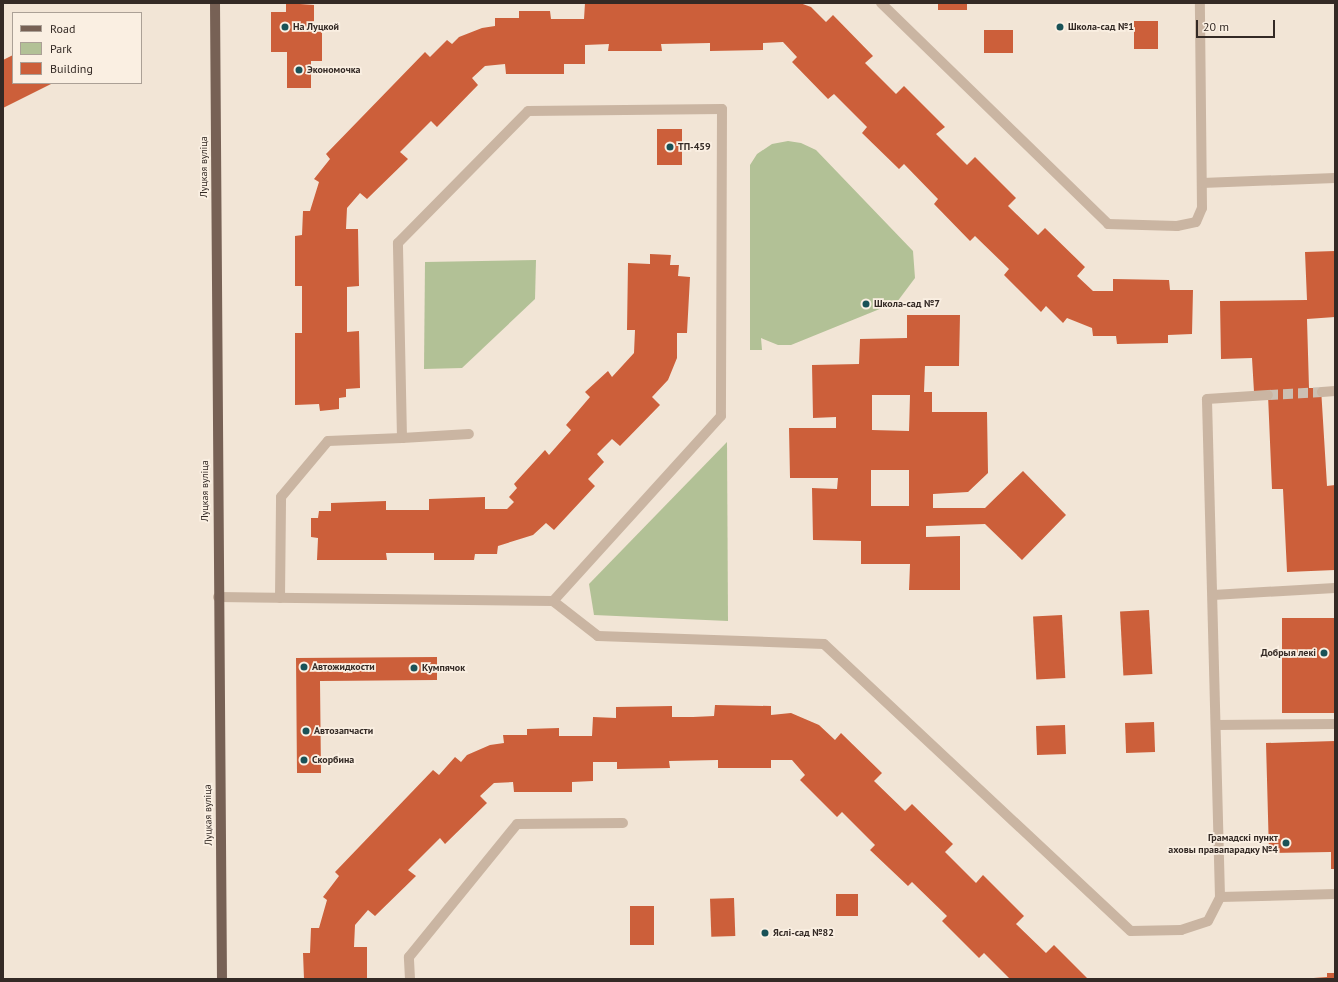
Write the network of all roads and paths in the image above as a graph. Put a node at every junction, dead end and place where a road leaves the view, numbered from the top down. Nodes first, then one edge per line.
1 (215, 3) edge
2 (881, 3) edge
3 (1200, 3) edge
4 (1335, 178) edge
5 (1202, 183) junction
6 (1335, 391) edge
7 (1322, 392) tunnel mouth
8 (1268, 395) tunnel mouth
9 (469, 434) dead end
10 (402, 438) junction
11 (1335, 588) edge
12 (1213, 595) junction
13 (218, 597) junction
14 (280, 598) junction
15 (553, 601) junction
16 (1335, 724) edge
17 (1216, 725) junction
18 (623, 823) dead end
19 (1335, 894) edge
20 (1220, 897) junction
21 (222, 979) edge
22 (410, 979) edge

1 - 13 main road, Луцкая вуліца
2 - 5 lane
3 - 5 lane
4 - 5 lane
6 - 7 lane
8 - 12 lane
9 - 10 lane
10 - 14 lane
10 - 15 lane
11 - 12 lane
12 - 17 lane
13 - 14 lane
13 - 21 main road, Луцкая вуліца
14 - 15 lane
15 - 20 lane
16 - 17 lane
17 - 20 lane
18 - 22 lane
19 - 20 lane

